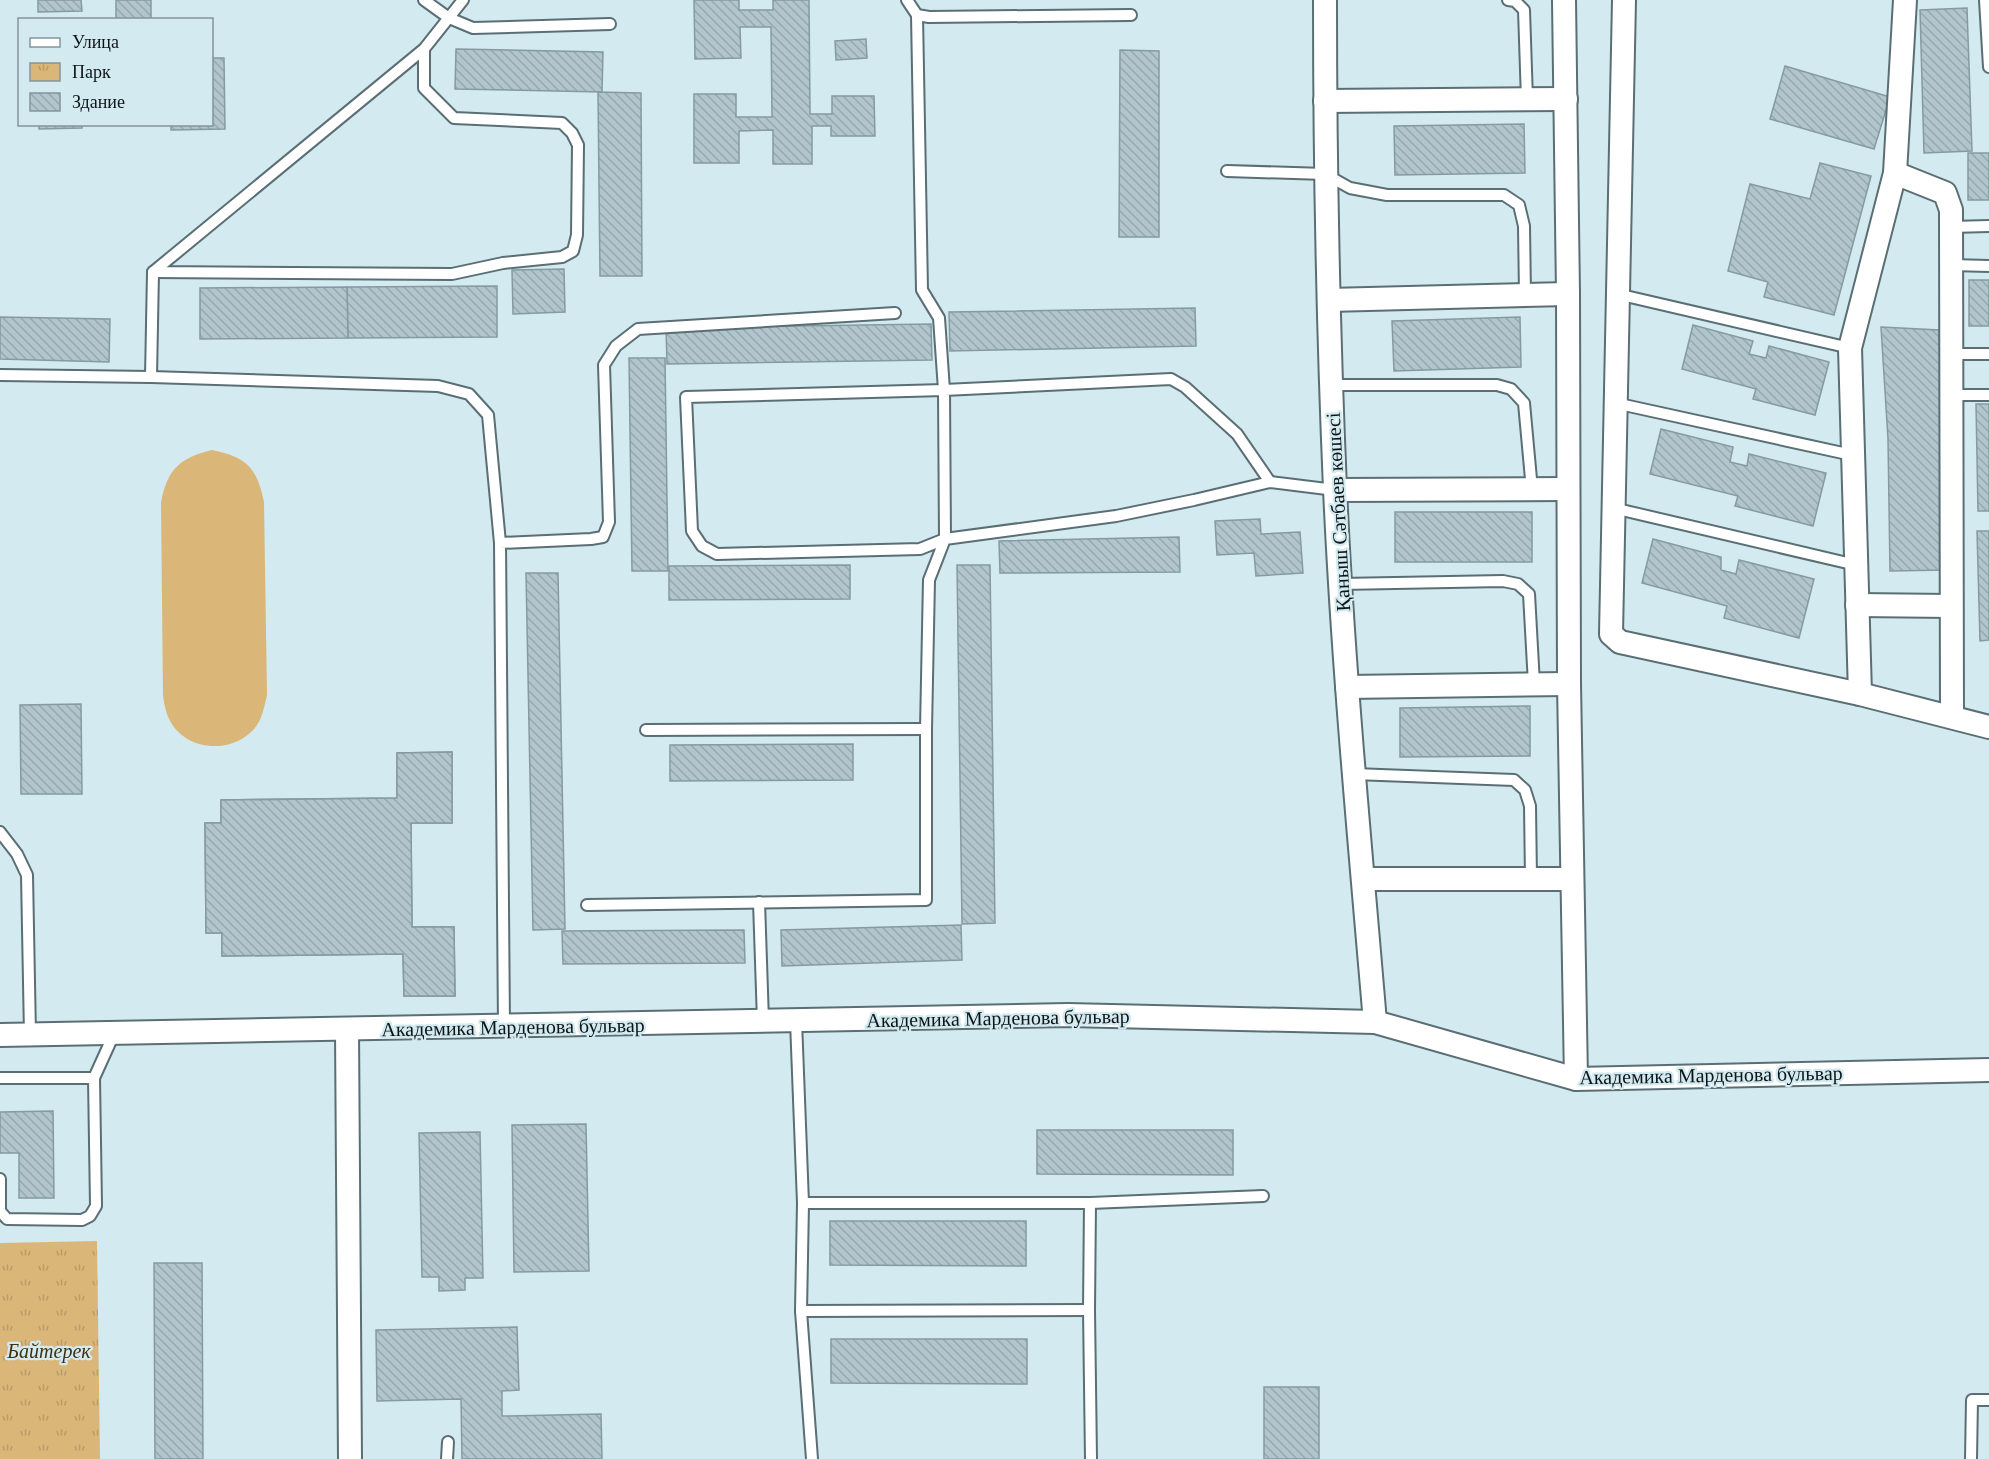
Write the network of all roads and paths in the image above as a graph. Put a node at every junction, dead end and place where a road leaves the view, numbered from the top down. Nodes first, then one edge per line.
1 (424, 0) edge
2 (463, 0) edge
3 (907, 0) edge
4 (1324, 0) edge
5 (1508, 0) edge
6 (1564, 0) edge
7 (1624, 0) edge
8 (1905, 0) edge
9 (1985, 0) edge
10 (917, 15) junction
11 (1131, 15) dead end
12 (449, 18) junction
13 (610, 24) dead end
14 (424, 49) junction
15 (1989, 68) edge
16 (1566, 99) junction
17 (1527, 100) junction
18 (1325, 101) junction
19 (1227, 171) dead end
20 (1895, 173) junction
21 (1325, 174) junction
22 (1989, 226) edge
23 (1950, 227) junction
24 (1951, 266) junction
25 (1989, 266) edge
26 (153, 272) junction
27 (1568, 294) junction
28 (1617, 294) junction
29 (1525, 295) junction
30 (1329, 300) junction
31 (895, 313) dead end
32 (1850, 348) junction
33 (1951, 354) junction
34 (1989, 354) edge
35 (0, 375) edge
36 (151, 377) junction
37 (1332, 385) junction
38 (944, 390) junction
39 (1951, 395) junction
40 (1989, 395) edge
41 (1615, 403) junction
42 (1852, 455) junction
43 (1270, 482) junction
44 (1567, 489) junction
45 (1335, 490) junction
46 (1532, 490) junction
47 (1612, 508) junction
48 (945, 539) junction
49 (500, 543) junction
50 (1856, 565) junction
51 (1341, 584) junction
52 (1857, 605) junction
53 (1952, 606) junction
54 (1534, 684) junction
55 (1569, 684) junction
56 (1347, 687) junction
57 (1860, 694) junction
58 (1952, 717) junction
59 (1989, 727) edge
60 (926, 729) junction
61 (646, 730) dead end
62 (1354, 774) junction
63 (0, 832) edge
64 (1363, 879) junction
65 (1531, 879) junction
66 (1571, 879) junction
67 (759, 902) junction
68 (587, 905) dead end
69 (763, 1021) junction
70 (796, 1021) junction
71 (1375, 1022) junction
72 (504, 1027) junction
73 (347, 1030) junction
74 (114, 1034) junction
75 (0, 1035) edge
76 (30, 1035) junction
77 (1989, 1070) edge
78 (0, 1078) edge
79 (94, 1078) junction
80 (1576, 1079) junction
81 (0, 1179) edge
82 (1263, 1196) dead end
83 (803, 1203) junction
84 (1090, 1203) junction
85 (1089, 1310) junction
86 (801, 1311) junction
87 (1989, 1400) edge
88 (448, 1442) dead end
89 (350, 1459) edge
90 (447, 1459) edge
91 (812, 1459) edge
92 (1091, 1459) edge
93 (1971, 1459) edge

1 - 12 lane
2 - 12 lane
3 - 10 lane
4 - 18 street, Қаныш Сәтбаев көшесі
5 - 17 lane
6 - 16 street
7 - 28 street
8 - 20 street
9 - 15 lane
10 - 11 lane
10 - 38 lane
12 - 13 lane
12 - 14 lane
14 - 26 lane
14 - 26 lane
16 - 17 street
16 - 27 street
17 - 18 street
18 - 21 street, Қаныш Сәтбаев көшесі
19 - 21 lane
20 - 23 street
20 - 32 street
21 - 29 lane
21 - 30 street, Қаныш Сәтбаев көшесі
22 - 23 lane
23 - 24 street
24 - 25 lane
24 - 33 street
26 - 36 lane
27 - 29 street
27 - 44 street
28 - 32 lane
28 - 41 street
29 - 30 street
30 - 37 street, Қаныш Сәтбаев көшесі
31 - 49 lane
32 - 42 street
33 - 34 lane
33 - 39 street
35 - 36 lane
36 - 49 lane
37 - 45 street, Қаныш Сәтбаев көшесі
37 - 46 lane
38 - 43 lane
38 - 48 lane
38 - 48 lane
39 - 40 lane
39 - 53 street
41 - 42 lane
41 - 47 street
42 - 50 street
43 - 45 lane
43 - 48 lane
44 - 46 street
44 - 55 street
45 - 46 street
45 - 51 street, Қаныш Сәтбаев көшесі
47 - 50 lane
47 - 57 street
48 - 60 lane
49 - 72 lane
50 - 52 street
51 - 54 lane
51 - 56 street, Қаныш Сәтбаев көшесі
52 - 53 street
52 - 57 street
53 - 58 street
54 - 55 street
54 - 56 street
55 - 66 street
56 - 62 street, Қаныш Сәтбаев көшесі
57 - 58 street
58 - 59 street
60 - 61 lane
60 - 67 lane
62 - 64 street, Қаныш Сәтбаев көшесі
62 - 65 lane
63 - 76 lane
64 - 65 street
64 - 71 street, Қаныш Сәтбаев көшесі
65 - 66 street
66 - 80 street
67 - 68 lane
67 - 69 lane
69 - 70 street, Академика Марденова бульвар
69 - 72 street, Академика Марденова бульвар
70 - 71 street, Академика Марденова бульвар
70 - 83 lane
71 - 80 street, Академика Марденова бульвар
72 - 73 street, Академика Марденова бульвар
73 - 74 street, Академика Марденова бульвар
73 - 89 street
74 - 76 street, Академика Марденова бульвар
74 - 79 lane
75 - 76 street, Академика Марденова бульвар
77 - 80 street, Академика Марденова бульвар
78 - 79 lane
79 - 81 lane
82 - 84 lane
83 - 84 lane
83 - 86 lane
84 - 85 lane
85 - 86 lane
85 - 92 lane
86 - 91 lane
87 - 93 lane
88 - 90 lane

